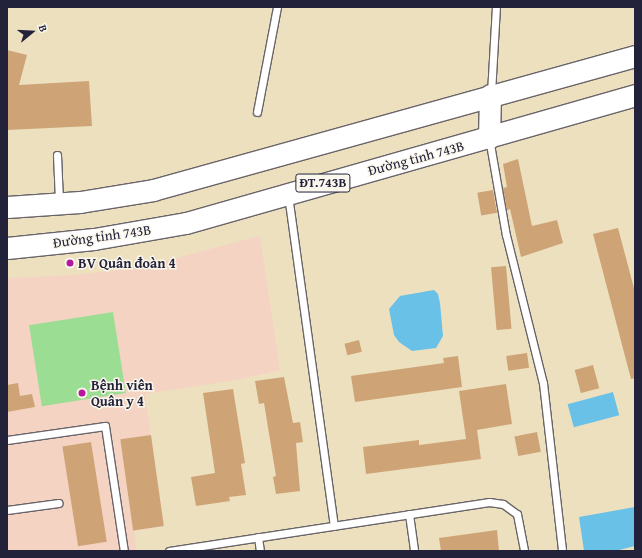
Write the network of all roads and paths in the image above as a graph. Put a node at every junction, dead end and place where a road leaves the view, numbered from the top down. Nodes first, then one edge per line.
1 (277, 7) edge
2 (496, 7) edge
3 (635, 56) edge
4 (490, 95) junction
5 (635, 95) edge
6 (257, 112) dead end
7 (489, 138) junction
8 (57, 155) dead end
9 (288, 193) junction
10 (60, 203) junction
11 (7, 207) edge
12 (7, 248) edge
13 (7, 440) edge
14 (59, 503) dead end
15 (7, 510) edge
16 (408, 514) junction
17 (334, 526) junction
18 (258, 537) junction
19 (124, 551) edge
20 (170, 551) edge
21 (260, 551) edge
22 (414, 551) edge
23 (524, 551) edge
24 (562, 551) edge

1 - 6 lane
2 - 4 lane
3 - 4 main road, ĐT.743B
4 - 7 main road
4 - 10 main road, ĐT.743B
5 - 7 main road, Đường tỉnh 743B / ĐT.743B
7 - 9 main road, Đường tỉnh 743B / ĐT.743B
7 - 24 lane
8 - 10 lane
9 - 12 main road, Đường tỉnh 743B / ĐT.743B
9 - 17 lane
10 - 11 main road, ĐT.743B
13 - 19 lane
14 - 15 lane
16 - 17 lane
16 - 22 lane
16 - 23 lane
17 - 18 lane
18 - 20 lane
18 - 21 lane

